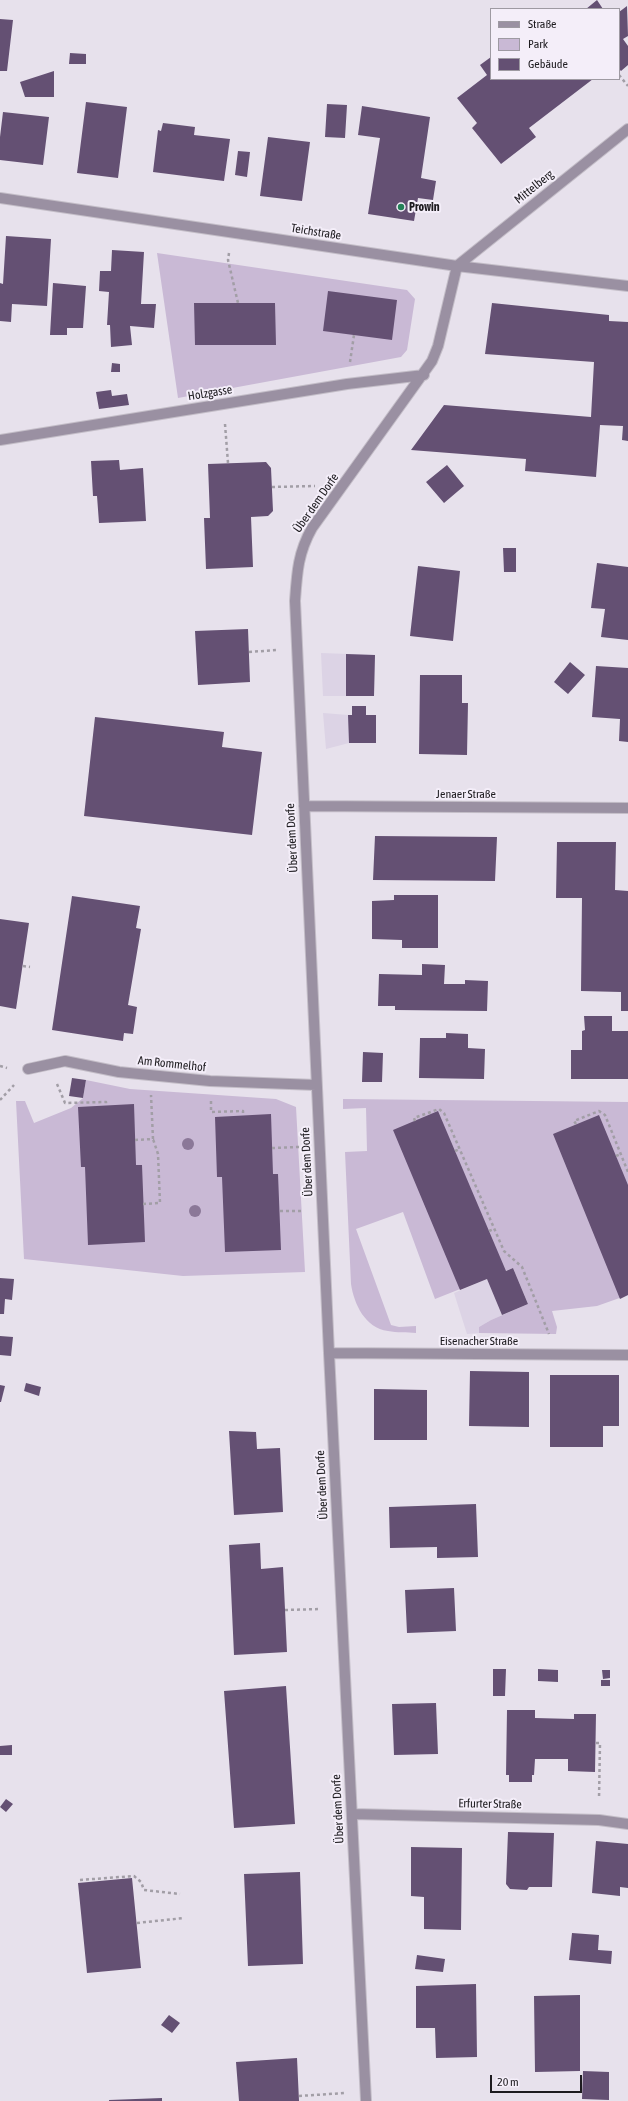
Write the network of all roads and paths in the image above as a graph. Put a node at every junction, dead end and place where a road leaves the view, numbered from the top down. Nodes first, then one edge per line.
1 (620, 76) edge
2 (628, 86) edge
3 (628, 128) edge
4 (0, 198) edge
5 (231, 232) junction
6 (457, 266) junction
7 (628, 286) edge
8 (238, 303) dead end
9 (354, 335) dead end
10 (424, 374) junction
11 (347, 384) junction
12 (224, 404) junction
13 (0, 440) edge
14 (228, 464) dead end
15 (272, 486) dead end
16 (344, 486) junction
17 (297, 650) junction
18 (249, 652) dead end
19 (304, 806) junction
20 (628, 808) edge
21 (22, 966) dead end
22 (30, 967) dead end
23 (50, 1064) junction
24 (28, 1069) dead end
25 (150, 1075) junction
26 (316, 1085) junction
27 (106, 1106) dead end
28 (415, 1121) dead end
29 (576, 1124) dead end
30 (153, 1139) junction
31 (135, 1140) dead end
32 (319, 1146) junction
33 (272, 1148) dead end
34 (460, 1149) junction
35 (455, 1151) dead end
36 (621, 1154) junction
37 (616, 1156) dead end
38 (628, 1172) edge
39 (143, 1204) dead end
40 (494, 1229) junction
41 (489, 1231) dead end
42 (329, 1353) junction
43 (550, 1354) junction
44 (628, 1355) edge
45 (341, 1608) junction
46 (285, 1610) dead end
47 (596, 1743) dead end
48 (352, 1814) junction
49 (599, 1820) junction
50 (628, 1824) edge
51 (80, 1880) dead end
52 (180, 1894) dead end
53 (184, 1918) dead end
54 (137, 1923) dead end
55 (299, 2096) dead end
56 (366, 2096) edge

1 - 2 path
3 - 6 street, Mittelberg
4 - 5 street, Teichstraße
5 - 6 street, Teichstraße
5 - 8 path
6 - 7 street, Teichstraße
6 - 10 street, Über dem Dorfe
9 - 11 path
10 - 11 street, Holzgasse
10 - 16 street, Über dem Dorfe
11 - 12 street, Holzgasse
12 - 13 street, Holzgasse
12 - 14 path
15 - 16 path
16 - 17 street, Über dem Dorfe
17 - 18 path
17 - 19 street, Über dem Dorfe
19 - 20 street, Jenaer Straße
19 - 26 street, Über dem Dorfe
21 - 22 path
23 - 24 street, Am Rommelhof
23 - 25 street, Am Rommelhof
23 - 27 path
25 - 26 street, Am Rommelhof
25 - 30 path
26 - 32 street, Über dem Dorfe
28 - 34 path
29 - 36 path
30 - 31 path
30 - 39 path
32 - 33 path
32 - 42 street, Über dem Dorfe
34 - 35 path
34 - 40 path
36 - 37 path
36 - 38 path
40 - 41 path
40 - 43 path
42 - 43 street, Eisenacher Straße
42 - 45 street, Über dem Dorfe
43 - 44 street, Eisenacher Straße
45 - 46 path
45 - 48 street, Über dem Dorfe
47 - 49 path
48 - 49 street, Erfurter Straße
48 - 56 street, Über dem Dorfe
49 - 50 street, Erfurter Straße
51 - 52 path
53 - 54 path
55 - 56 path

